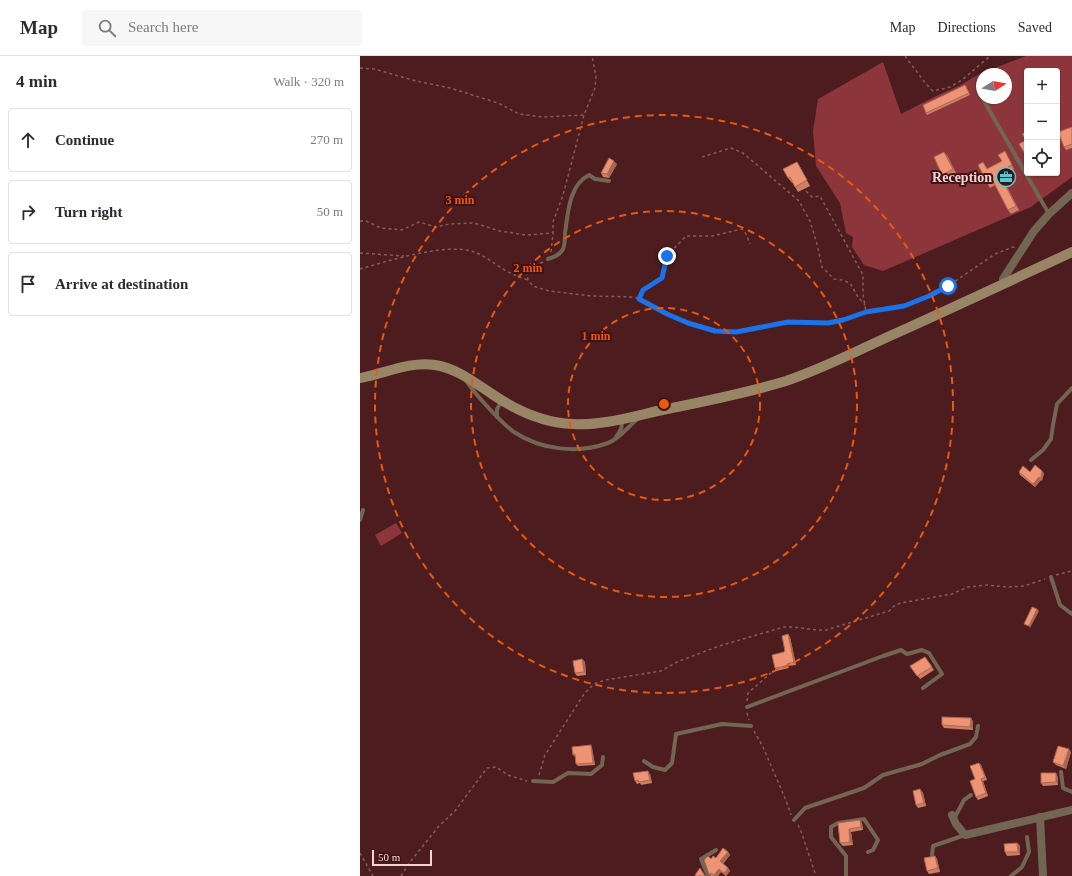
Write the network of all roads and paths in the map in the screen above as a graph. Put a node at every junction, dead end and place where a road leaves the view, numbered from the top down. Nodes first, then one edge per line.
1 (592, 56) edge
2 (905, 56) edge
3 (990, 56) edge
4 (360, 68) edge
5 (986, 104) edge
6 (584, 116) junction
7 (702, 157) dead end
8 (609, 181) dead end
9 (806, 191) dead end
10 (1072, 193) edge
11 (1049, 214) junction
12 (360, 221) edge
13 (553, 232) junction
14 (750, 244) dead end
15 (1020, 251) junction
16 (1072, 252) edge
17 (360, 253) edge
18 (406, 257) junction
19 (548, 259) junction
20 (360, 269) edge
21 (528, 280) junction
22 (1004, 284) junction
23 (639, 299) junction
24 (864, 304) junction
25 (866, 312) junction
26 (462, 375) junction
27 (360, 378) edge
28 (1072, 388) edge
29 (507, 404) junction
30 (646, 414) junction
31 (497, 417) junction
32 (620, 419) junction
33 (613, 440) junction
34 (1031, 460) dead end
35 (363, 510) dead end
36 (360, 520) edge
37 (1051, 577) dead end
38 (1024, 586) dead end
39 (1072, 614) edge
40 (772, 672) dead end
41 (923, 688) dead end
42 (747, 707) junction
43 (751, 726) junction
44 (978, 726) dead end
45 (604, 757) dead end
46 (644, 761) dead end
47 (1061, 772) dead end
48 (535, 780) junction
49 (1072, 792) edge
50 (971, 795) dead end
51 (1072, 810) edge
52 (953, 817) joint
53 (1040, 817) junction
54 (794, 820) junction
55 (965, 835) junction
56 (1028, 837) dead end
57 (716, 850) dead end
58 (868, 852) dead end
59 (360, 854) edge
60 (932, 855) edge
61 (373, 876) edge
62 (401, 876) edge
63 (708, 876) edge
64 (816, 876) edge
65 (846, 876) edge
66 (1011, 876) edge
67 (1043, 876) edge

1 - 6 path
2 - 3 path
4 - 6 path
5 - 11 lane
6 - 13 path
7 - 24 path
8 - 19 lane
9 - 24 path
10 - 11 street
11 - 15 street
12 - 13 path
13 - 19 path
14 - 23 path
15 - 22 street
15 - 25 path
16 - 22 main road
17 - 18 path
18 - 20 path
18 - 21 path
19 - 21 path
21 - 23 path
22 - 30 main road
23 - 25 path
24 - 25 path
26 - 27 main road
26 - 29 main road
26 - 31 lane
28 - 34 lane
29 - 31 lane
29 - 32 main road
30 - 32 main road
30 - 33 lane
31 - 33 lane
32 - 33 lane
35 - 36 lane
37 - 39 lane
38 - 48 path
40 - 42 path
41 - 42 lane
42 - 43 path
43 - 46 lane
43 - 54 path
44 - 54 lane
45 - 48 lane
47 - 49 lane
48 - 62 path
50 - 52 lane
51 - 53 street
52 - 55 street
53 - 55 street
53 - 67 street
54 - 64 path
55 - 60 lane
56 - 66 lane
57 - 63 lane
58 - 65 lane
59 - 61 path

